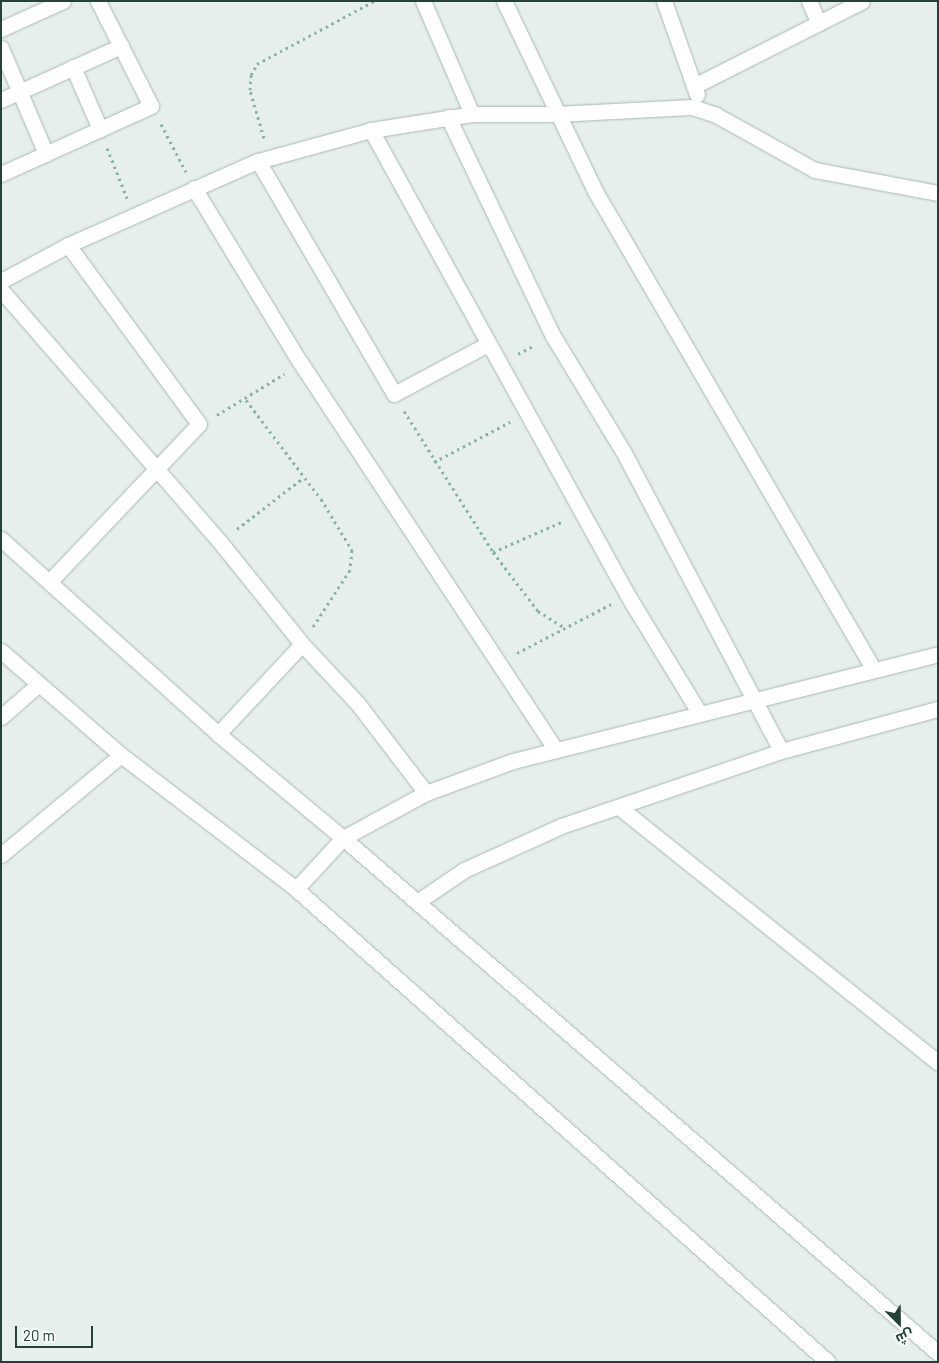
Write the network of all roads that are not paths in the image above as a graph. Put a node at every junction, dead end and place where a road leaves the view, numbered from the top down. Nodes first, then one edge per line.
1 (64, 1) edge
2 (98, 1) edge
3 (423, 1) edge
4 (504, 1) edge
5 (664, 1) edge
6 (809, 1) edge
7 (862, 1) edge
8 (819, 23) junction
9 (1, 28) edge
10 (121, 46) junction
11 (1, 48) edge
12 (73, 67) junction
13 (694, 86) junction
14 (20, 92) junction
15 (1, 100) edge
16 (702, 109) junction
17 (472, 114) junction
18 (556, 114) junction
19 (448, 116) junction
20 (100, 129) junction
21 (371, 130) junction
22 (46, 154) junction
23 (264, 159) junction
24 (1, 174) edge
25 (194, 188) junction
26 (938, 193) edge
27 (68, 245) junction
28 (1, 282) edge
29 (1, 290) edge
30 (488, 344) junction
31 (158, 469) junction
32 (1, 538) edge
33 (50, 581) junction
34 (302, 644) junction
35 (1, 651) edge
36 (938, 654) edge
37 (874, 670) junction
38 (39, 684) junction
39 (752, 701) junction
40 (938, 709) edge
41 (700, 714) junction
42 (1, 717) edge
43 (218, 734) junction
44 (556, 750) junction
45 (781, 750) junction
46 (121, 755) junction
47 (426, 793) junction
48 (618, 807) junction
49 (343, 838) junction
50 (1, 855) edge
51 (296, 889) junction
52 (417, 902) junction
53 (938, 1063) edge
54 (938, 1353) edge
55 (828, 1362) edge

1 - 9 street
2 - 10 street
3 - 17 street
4 - 18 street
5 - 13 street
6 - 8 street
7 - 8 street
8 - 13 street
10 - 12 street
10 - 20 street
11 - 14 street
12 - 14 street
12 - 20 street
13 - 16 street
14 - 15 street
14 - 22 street
16 - 18 street
16 - 26 street
17 - 18 street
17 - 19 street
18 - 37 street
19 - 21 street
19 - 39 street
20 - 22 street
21 - 23 street
21 - 30 street
22 - 24 street
23 - 25 street
23 - 30 street
25 - 27 street
25 - 44 street
27 - 28 street
27 - 31 street
29 - 31 street
30 - 41 street
31 - 33 street
31 - 34 street
32 - 33 street
33 - 43 street
34 - 43 street
34 - 47 street
35 - 38 street
36 - 37 street
37 - 39 street
38 - 42 street
38 - 46 street
39 - 41 street
39 - 45 street
40 - 45 street
41 - 44 street
43 - 49 street
44 - 47 street
45 - 48 street
46 - 50 street
46 - 51 street
47 - 49 street
48 - 52 street
48 - 53 street
49 - 51 street
49 - 52 street
51 - 55 street
52 - 54 street

